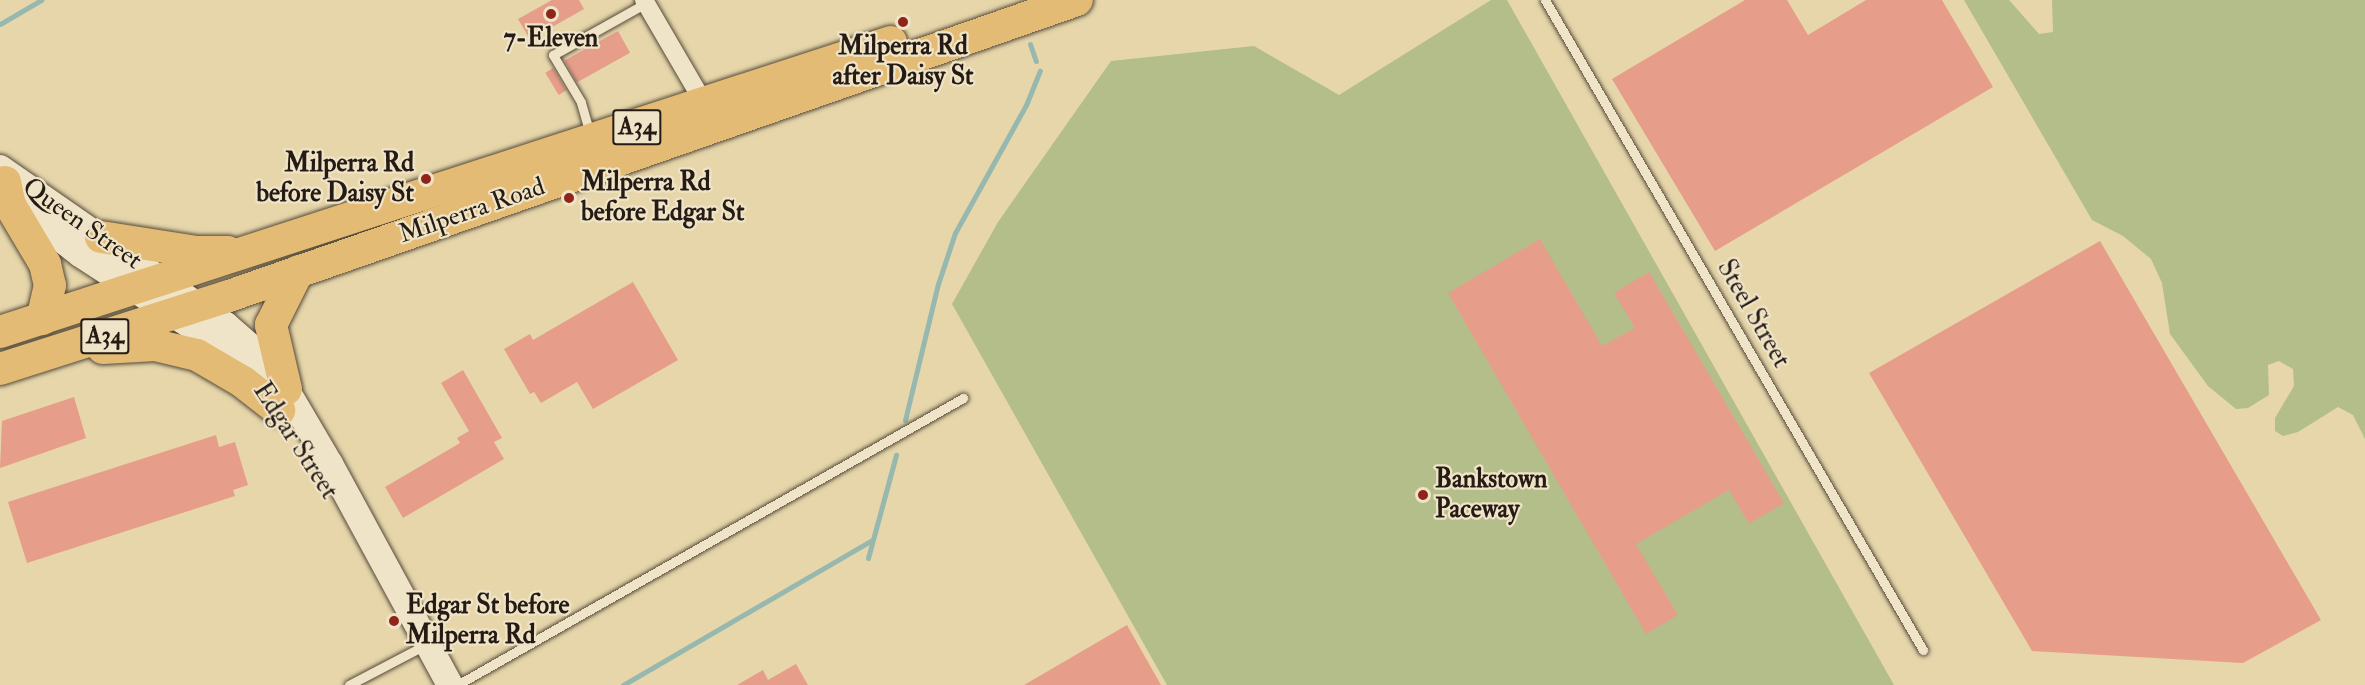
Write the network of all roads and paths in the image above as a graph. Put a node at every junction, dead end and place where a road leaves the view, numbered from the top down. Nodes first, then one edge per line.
1 (1014, 0) edge
2 (1077, 0) edge
3 (1545, 0) edge
4 (645, 2) edge
5 (705, 105) junction
6 (592, 142) junction
7 (2, 175) edge
8 (100, 237) junction
9 (259, 250) junction
10 (298, 271) junction
11 (164, 280) junction
12 (132, 289) junction
13 (184, 310) junction
14 (42, 319) junction
15 (0, 332) edge
16 (38, 357) junction
17 (0, 369) edge
18 (963, 398) dead end
19 (283, 399) junction
20 (427, 644) junction
21 (1923, 650) dead end
22 (350, 685) edge
23 (450, 685) edge
24 (457, 685) edge

1 - 5 highway, Milperra Road / A34
2 - 10 highway, Milperra Road / A34
3 - 21 lane, Steel Street
4 - 5 street
4 - 6 lane
5 - 6 highway, Milperra Road / A34
6 - 9 highway, Milperra Road / A34
7 - 8 main road, Queen Street
7 - 12 main road, Queen Street
7 - 14 highway
8 - 9 highway
8 - 11 main road, Queen Street
9 - 11 highway, Milperra Road / A34
10 - 13 highway, Milperra Road / A34
10 - 19 highway
11 - 12 highway, Milperra Road / A34
11 - 13 main road, Edgar Street
12 - 13 main road, Edgar Street
12 - 14 highway, Milperra Road / A34
13 - 16 highway, Milperra Road / A34
13 - 19 main road, Edgar Street
14 - 15 highway, Milperra Road / A34
16 - 17 highway, Milperra Road / A34
16 - 19 highway
18 - 24 lane
19 - 20 main road, Edgar Street
20 - 22 lane
20 - 23 main road, Edgar Street

